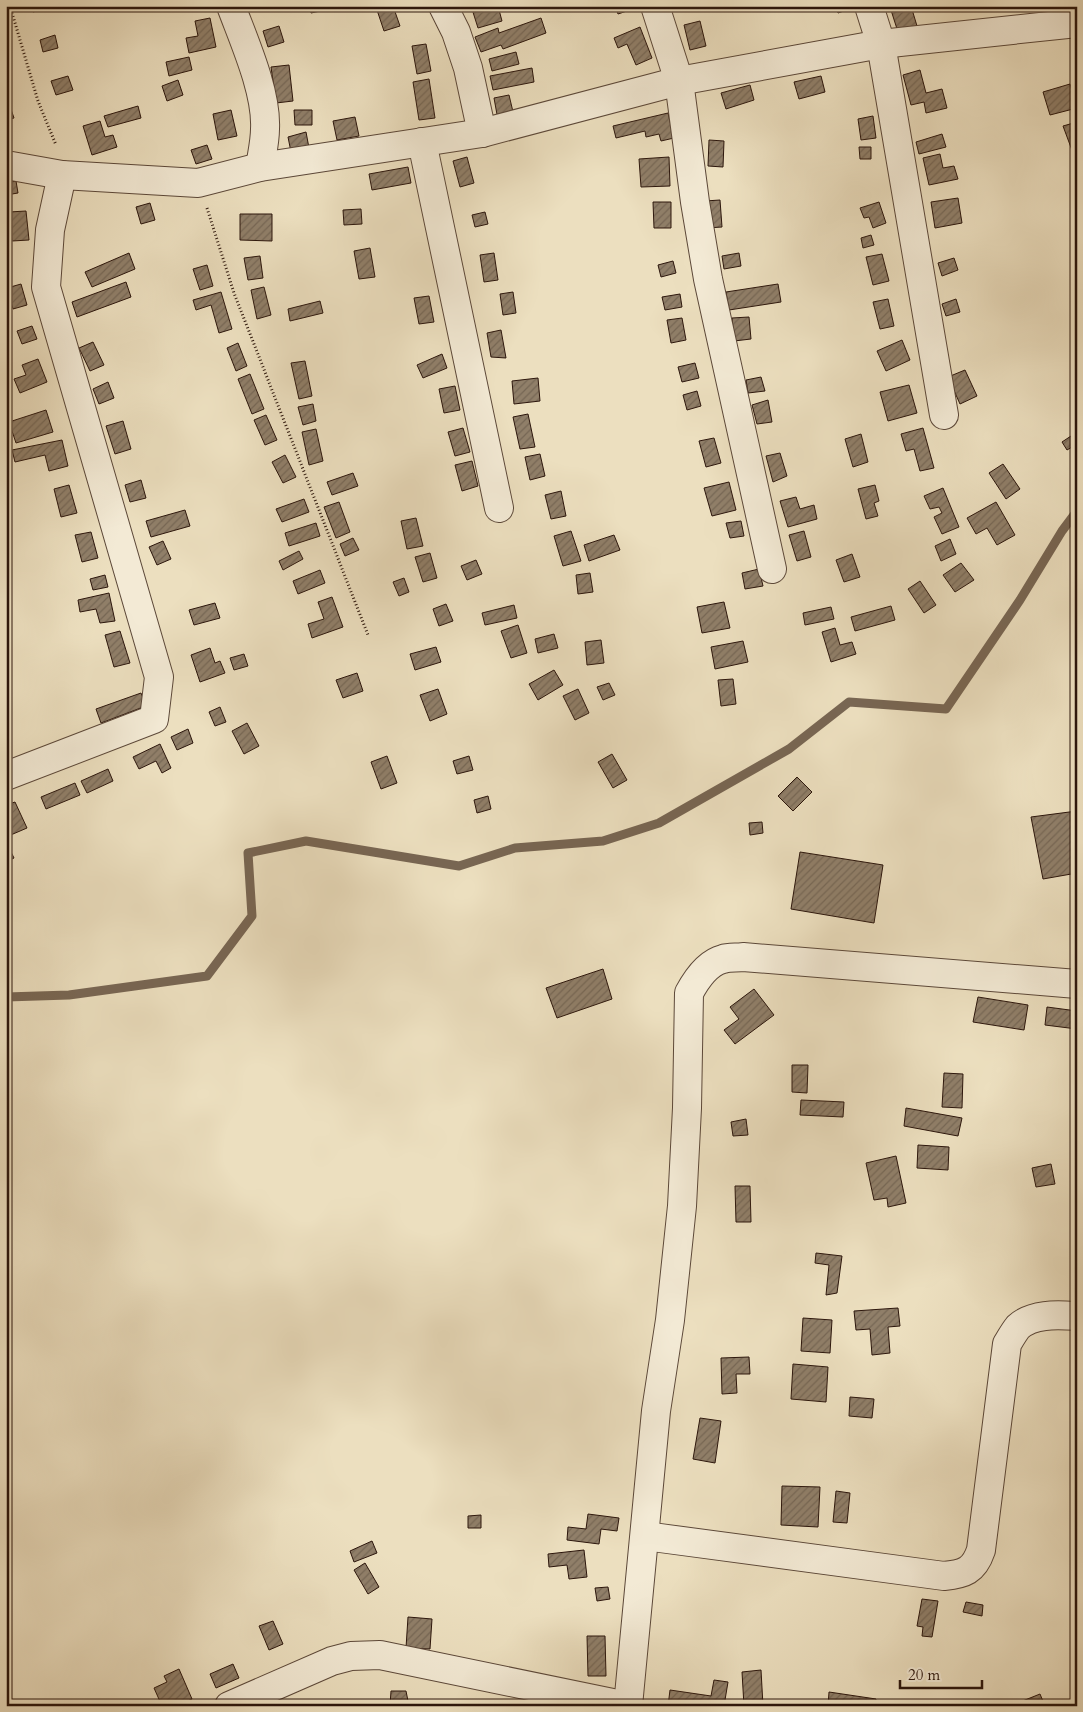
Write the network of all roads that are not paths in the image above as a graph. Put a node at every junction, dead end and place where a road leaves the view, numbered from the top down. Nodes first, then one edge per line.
1 (231, 6) edge
2 (443, 6) edge
3 (655, 6) edge
4 (869, 6) edge
5 (1077, 23) edge
6 (881, 44) junction
7 (679, 81) junction
8 (482, 133) junction
9 (422, 142) junction
10 (6, 165) edge
11 (260, 167) junction
12 (62, 175) junction
13 (944, 415) dead end
14 (499, 508) dead end
15 (772, 569) dead end
16 (6, 776) edge
17 (1077, 984) edge
18 (1077, 1316) edge
19 (645, 1536) junction
20 (229, 1706) edge
21 (627, 1706) edge

1 - 11 street
2 - 8 street
3 - 7 street
4 - 6 street
5 - 6 street
6 - 7 street
6 - 13 street
7 - 8 street
7 - 15 street
8 - 9 street
9 - 11 street
9 - 14 street
10 - 12 street
11 - 12 street
12 - 16 street
17 - 19 street
18 - 19 street
19 - 21 street
20 - 21 street

